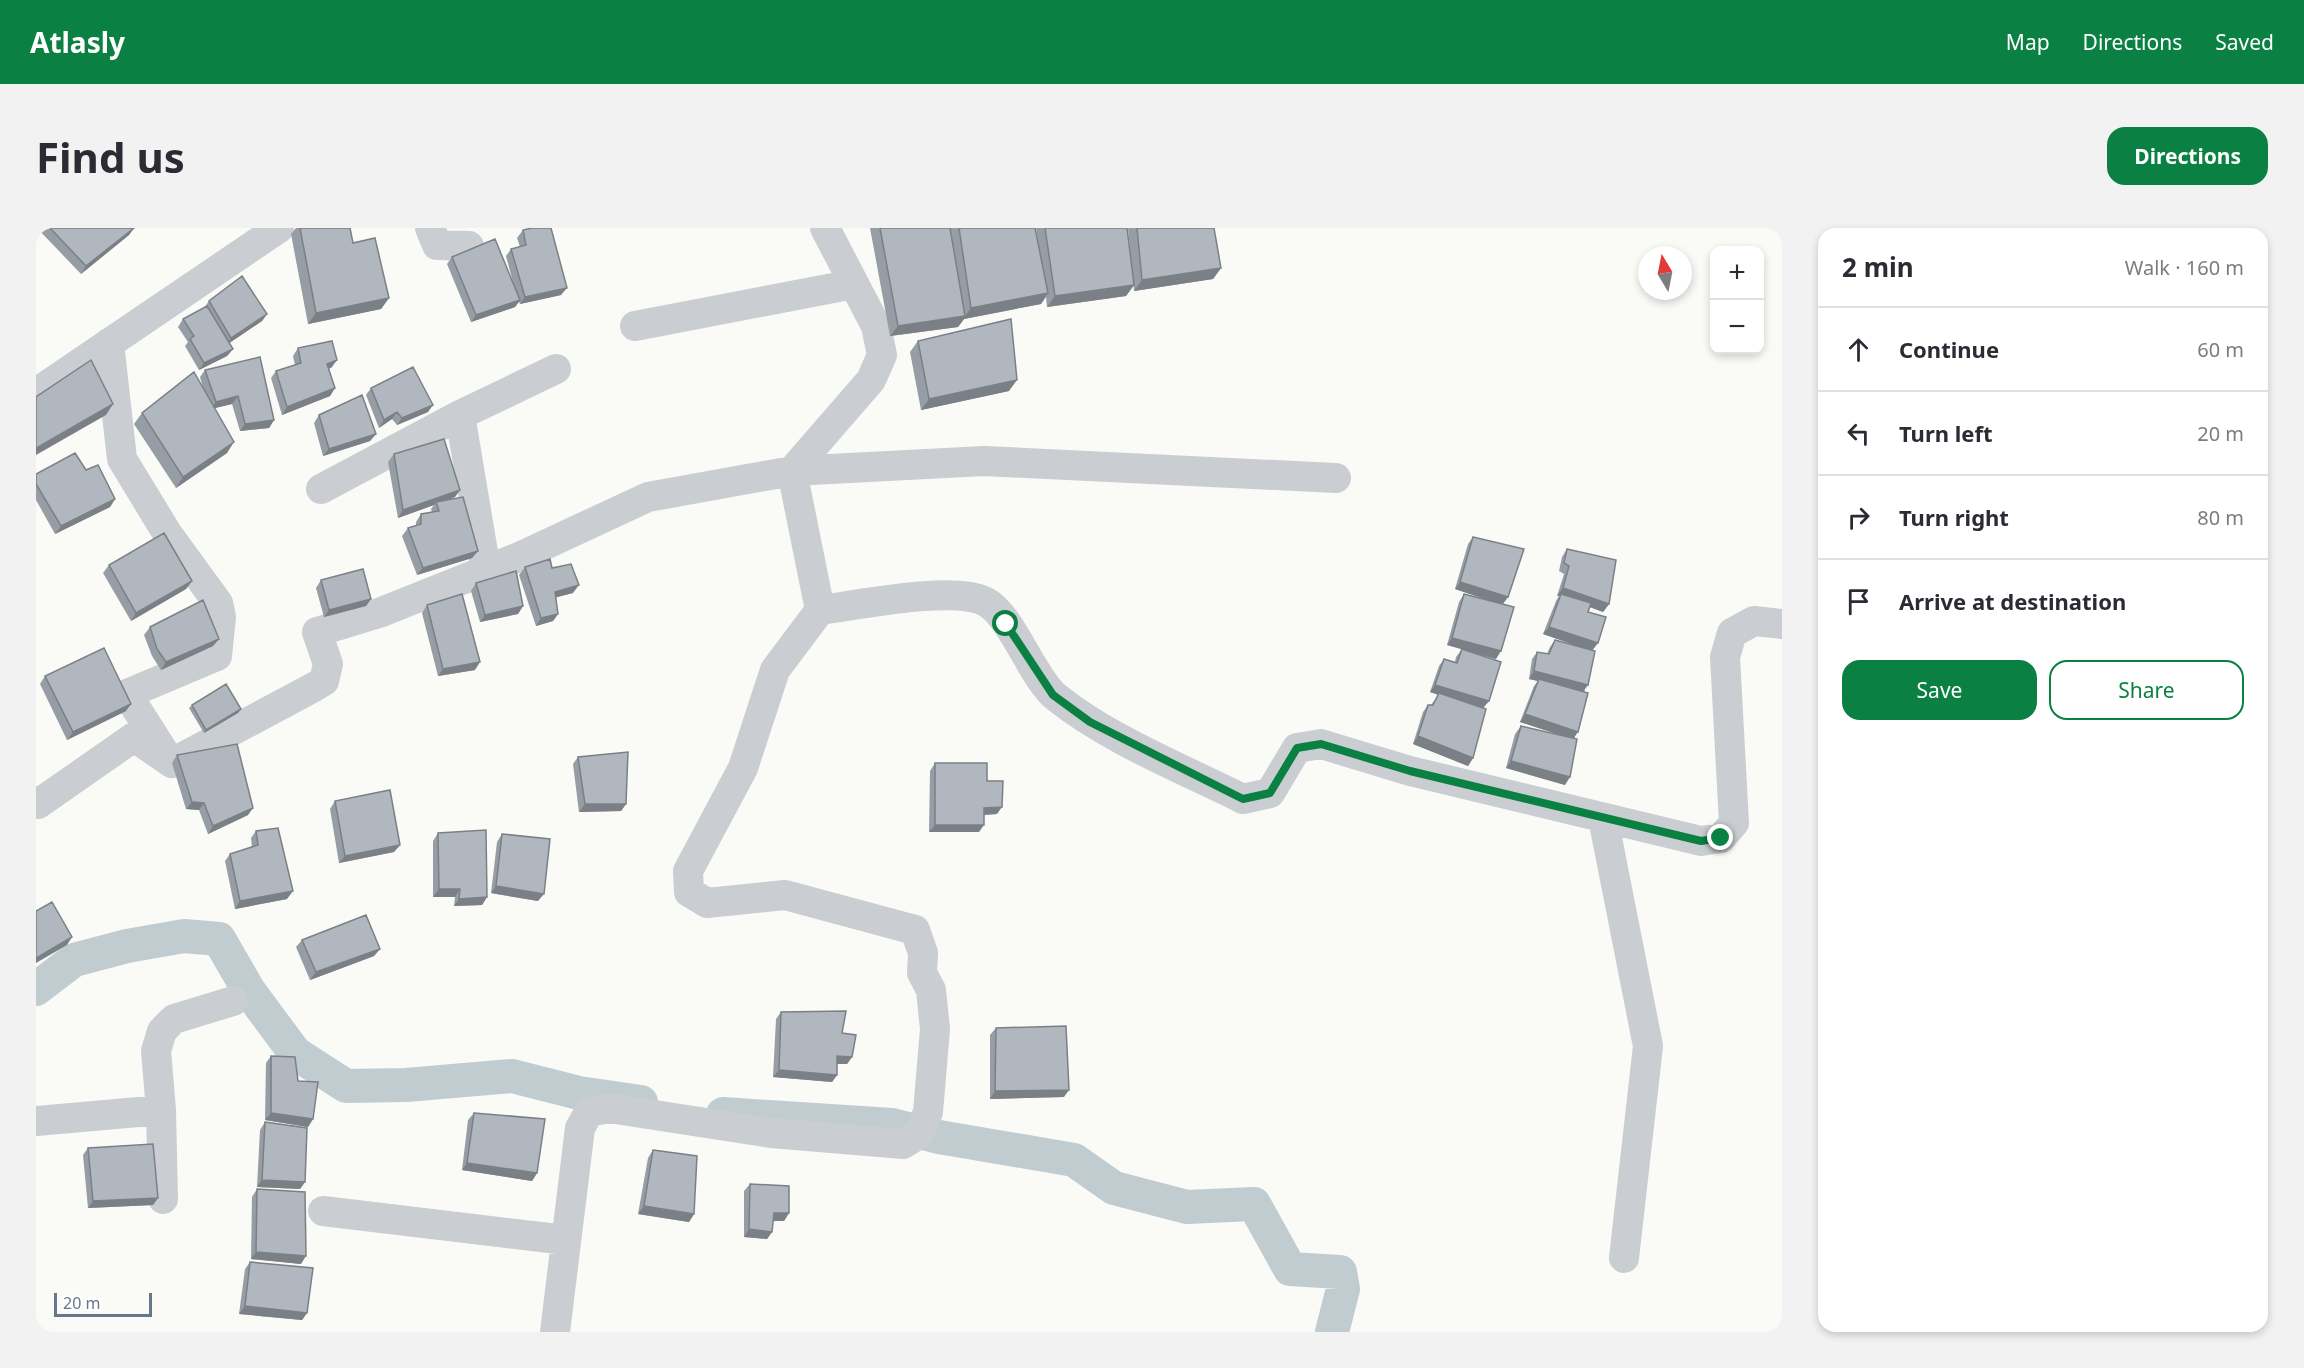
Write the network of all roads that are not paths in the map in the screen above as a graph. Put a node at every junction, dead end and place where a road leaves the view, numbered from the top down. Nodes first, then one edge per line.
1 (279, 228) edge
2 (430, 228) edge
3 (825, 228) edge
4 (234, 241) edge
5 (469, 246) dead end
6 (854, 284) junction
7 (635, 326) dead end
8 (109, 343) junction
9 (556, 369) dead end
10 (36, 393) edge
11 (460, 415) junction
12 (792, 471) junction
13 (1336, 478) dead end
14 (321, 489) dead end
15 (486, 570) junction
16 (820, 610) junction
17 (1782, 624) edge
18 (172, 763) junction
19 (36, 801) edge
20 (1603, 818) junction
21 (233, 1001) dead end
22 (161, 1110) junction
23 (36, 1121) edge
24 (163, 1199) dead end
25 (323, 1211) dead end
26 (566, 1240) junction
27 (1624, 1258) dead end
28 (555, 1332) edge

1 - 4 street
2 - 5 street
3 - 6 street
4 - 8 street
6 - 7 street
6 - 12 street
8 - 10 street
8 - 18 street
9 - 11 street
11 - 14 street
11 - 15 street
12 - 13 street
12 - 15 street
12 - 16 street
15 - 18 street
16 - 20 street
16 - 26 street
17 - 20 street
18 - 19 street
20 - 27 street
21 - 22 street
22 - 23 street
22 - 24 street
25 - 26 street
26 - 28 street

